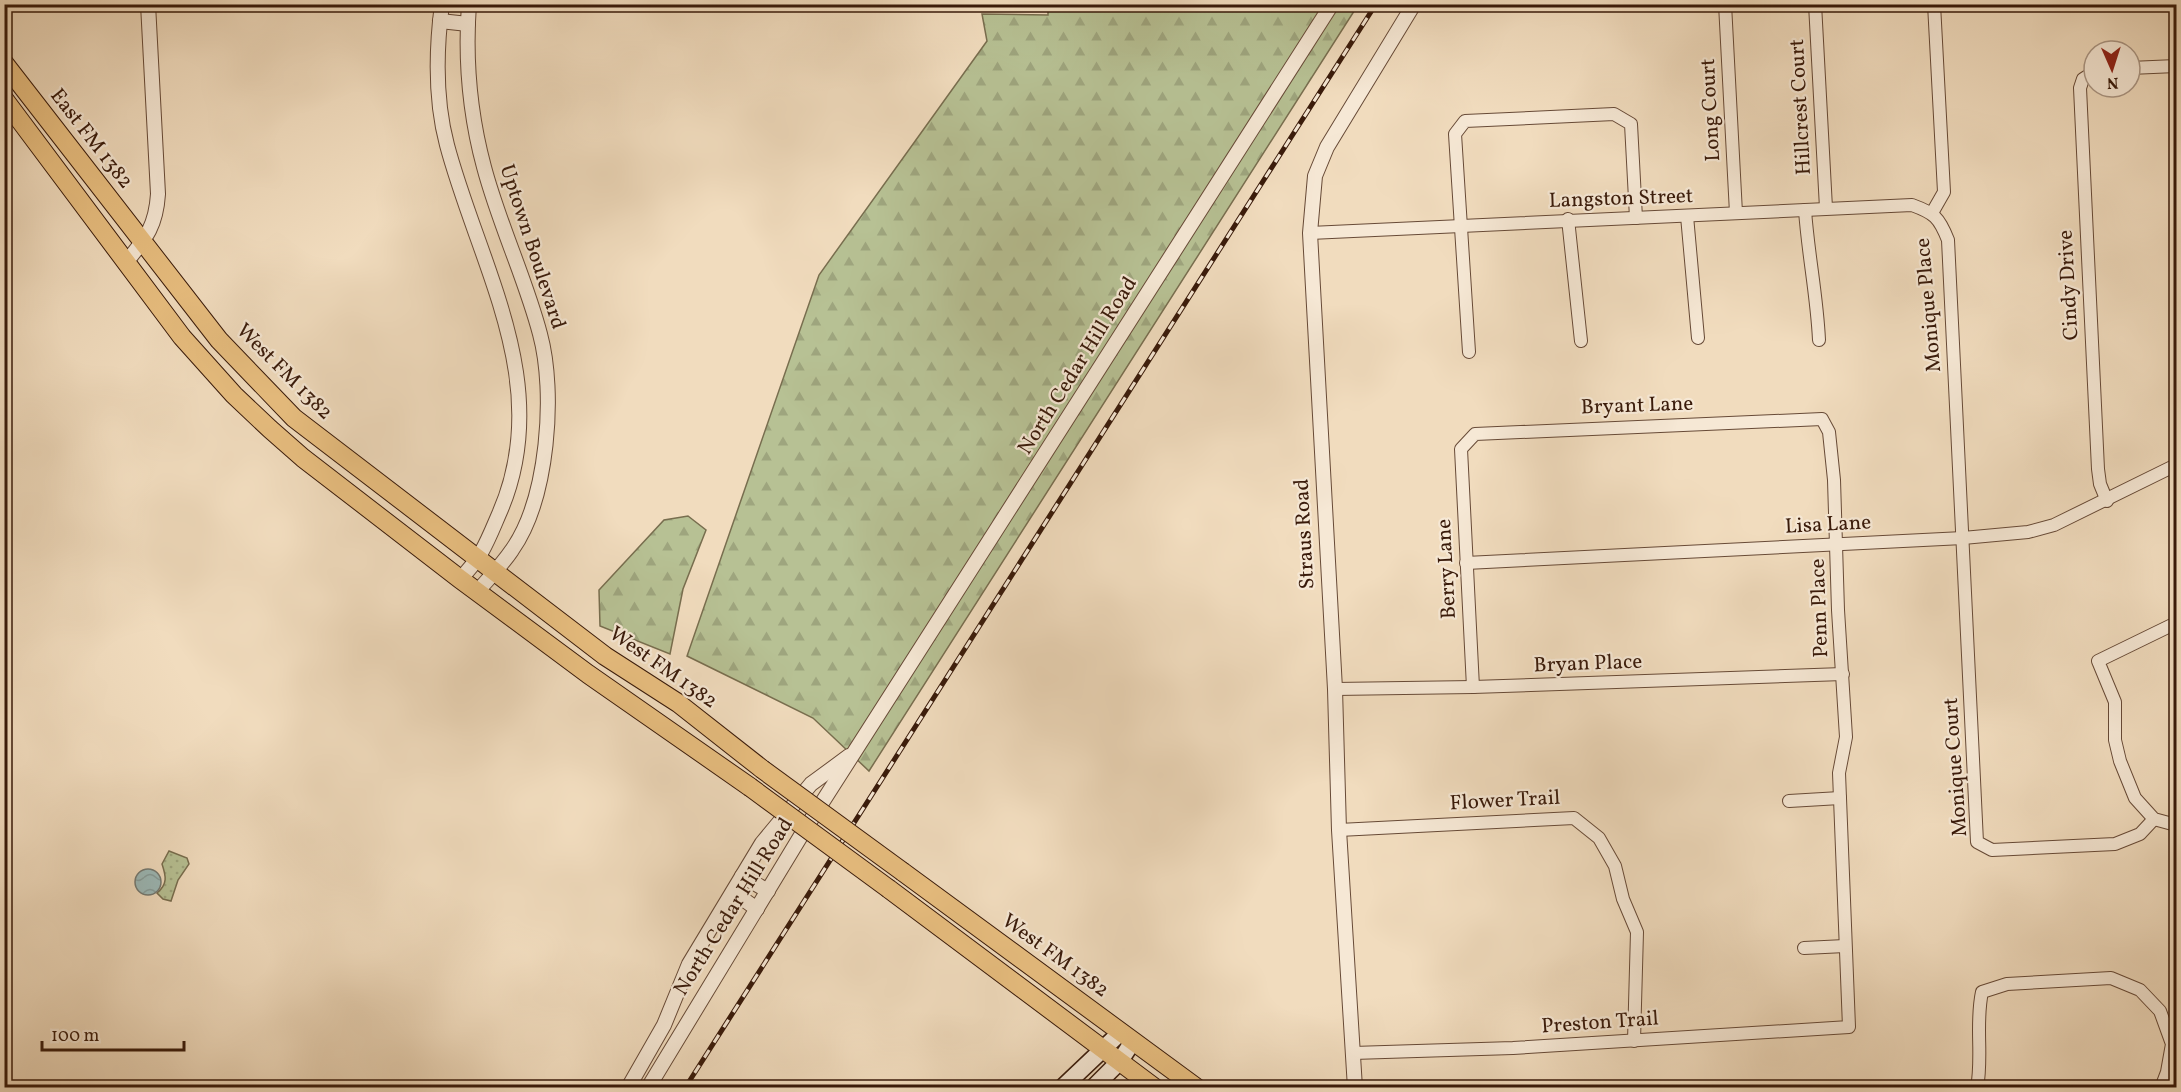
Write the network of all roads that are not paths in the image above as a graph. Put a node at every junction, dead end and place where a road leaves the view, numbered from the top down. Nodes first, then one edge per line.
1 (148, 4) edge
2 (442, 4) edge
3 (469, 4) edge
4 (1332, 4) edge
5 (1414, 4) edge
6 (1725, 4) edge
7 (1815, 4) edge
8 (1934, 4) edge
9 (440, 21) junction
10 (468, 24) junction
11 (4, 63) edge
12 (2176, 66) edge
13 (2142, 67) edge
14 (2082, 81) edge
15 (4, 88) edge
16 (27, 93) junction
17 (7, 103) edge
18 (72, 152) junction
19 (1826, 208) junction
20 (1805, 210) junction
21 (1736, 213) junction
22 (1932, 213) junction
23 (1687, 216) junction
24 (1636, 218) junction
25 (1568, 219) junction
26 (1461, 225) junction
27 (1310, 233) junction
28 (143, 243) junction
29 (127, 261) junction
30 (1698, 338) dead end
31 (1818, 340) dead end
32 (1581, 341) dead end
33 (1469, 352) dead end
34 (1822, 419) joint
35 (1461, 449) joint
36 (2176, 465) edge
37 (2107, 501) junction
38 (1963, 538) junction
39 (1837, 545) junction
40 (479, 560) junction
41 (1466, 563) junction
42 (494, 572) junction
43 (460, 579) junction
44 (477, 592) junction
45 (2176, 623) edge
46 (1843, 674) junction
47 (1473, 687) junction
48 (1335, 689) junction
49 (857, 749) junction
50 (1840, 798) junction
51 (1789, 801) dead end
52 (2154, 819) junction
53 (2176, 825) edge
54 (1339, 830) junction
55 (742, 876) junction
56 (768, 891) junction
57 (733, 892) junction
58 (757, 909) junction
59 (1845, 946) junction
60 (1804, 948) dead end
61 (1849, 1027) joint
62 (1127, 1036) junction
63 (1634, 1041) junction
64 (1104, 1050) junction
65 (1353, 1053) junction
66 (1120, 1061) junction
67 (628, 1088) edge
68 (648, 1088) edge
69 (1062, 1088) edge
70 (1093, 1088) edge
71 (1155, 1088) edge
72 (1197, 1088) edge
73 (1355, 1088) edge
74 (1977, 1088) edge
75 (2161, 1088) edge

1 - 28 street
2 - 9 street
3 - 10 street, Uptown Boulevard
4 - 49 street, North Cedar Hill Road
5 - 27 street, Straus Road
6 - 21 street, Long Court
7 - 19 street, Hillcrest Court
8 - 22 street, Monique Place
9 - 10 street
9 - 40 street
10 - 42 street, Uptown Boulevard
11 - 16 main road, East FM 1382
12 - 13 street
14 - 37 street, Cindy Drive
15 - 16 main road
16 - 18 main road, East FM 1382
17 - 18 main road
17 - 29 main road
18 - 28 main road, East FM 1382
19 - 20 street, Langston Street
19 - 22 street, Langston Street
20 - 21 street, Langston Street
20 - 31 street
21 - 23 street, Langston Street
22 - 38 street, Monique Place
23 - 24 street, Langston Street
23 - 30 street
24 - 25 street, Langston Street
24 - 26 street
25 - 26 street, Langston Street
25 - 32 street
26 - 27 street, Langston Street
26 - 33 street
27 - 48 street, Straus Road
28 - 29 street
28 - 40 main road, West FM 1382
29 - 43 main road
34 - 35 street, Bryant Lane
34 - 39 street, Penn Place
35 - 41 street, Berry Lane
36 - 37 street, Lisa Lane
37 - 38 street, Lisa Lane
38 - 39 street, Lisa Lane
38 - 52 street, Monique Court
39 - 41 street, Lisa Lane
39 - 46 street, Penn Place
40 - 42 main road, West FM 1382
40 - 43 street
41 - 47 street, Berry Lane
42 - 44 street, Uptown Boulevard
42 - 62 main road, West FM 1382, bridge
43 - 44 main road
44 - 64 main road, bridge
45 - 52 street
46 - 47 street, Bryan Place
46 - 50 street, Penn Place
47 - 48 street, Bryan Place
48 - 54 street, Straus Road
49 - 55 street, North Cedar Hill Road
49 - 56 street, North Cedar Hill Road
50 - 51 street
50 - 59 street, Penn Place
52 - 53 street
54 - 63 street, Flower Trail
54 - 65 street, Straus Road
55 - 56 street
55 - 57 street, North Cedar Hill Road
56 - 58 street, North Cedar Hill Road
57 - 58 street
57 - 67 street, North Cedar Hill Road
58 - 68 street, North Cedar Hill Road
59 - 60 street
59 - 61 street, Penn Place
61 - 63 street, Preston Trail
62 - 64 main road
62 - 66 main road
62 - 72 main road, West FM 1382
63 - 65 street, Preston Trail
64 - 66 main road
64 - 69 main road
65 - 73 street, Straus Road
66 - 70 main road
66 - 71 main road
74 - 75 street

